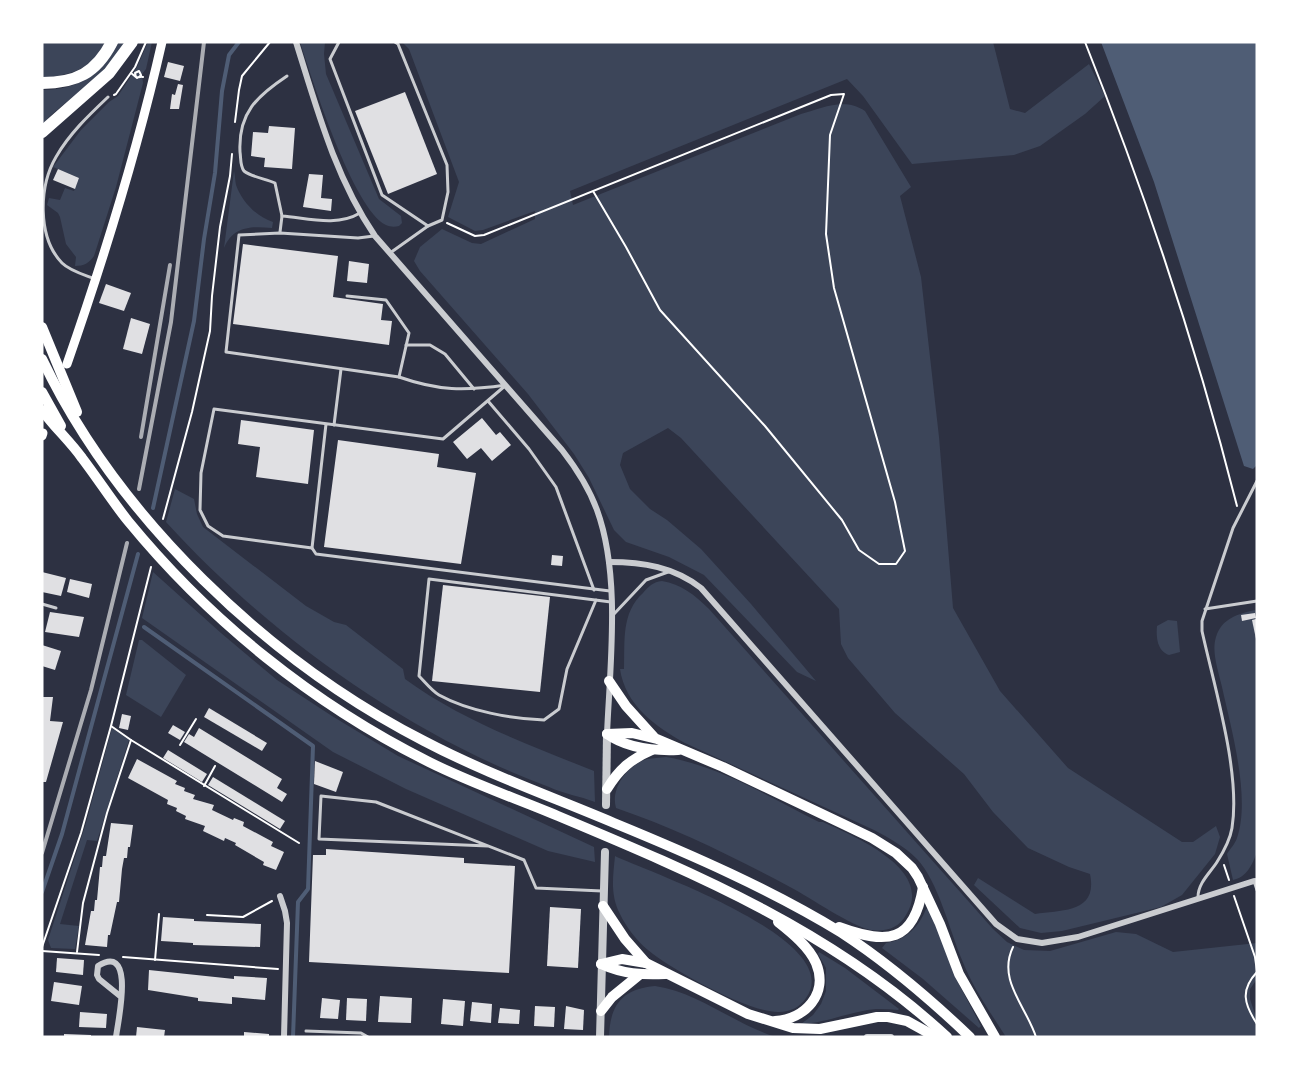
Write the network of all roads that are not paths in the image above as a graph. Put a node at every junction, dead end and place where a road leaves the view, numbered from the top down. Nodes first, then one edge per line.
1 (112, 42) edge
2 (132, 42) edge
3 (162, 42) edge
4 (296, 42) edge
5 (339, 42) edge
6 (395, 42) edge
7 (286, 76) dead end
8 (42, 83) edge
9 (108, 97) road end
10 (42, 132) edge
11 (360, 213) junction
12 (282, 216) junction
13 (428, 226) junction
14 (280, 233) junction
15 (375, 236) junction
16 (390, 253) junction
17 (96, 280) junction
18 (347, 296) dead end
19 (42, 327) edge
20 (406, 345) junction
21 (42, 359) edge
22 (67, 364) dead end
23 (341, 369) junction
24 (399, 377) junction
25 (506, 385) junction
26 (474, 389) junction
27 (42, 392) edge
28 (488, 401) junction
29 (42, 410) edge
30 (326, 424) junction
31 (334, 425) junction
32 (88, 440) junction
33 (79, 454) junction
34 (1257, 481) edge
35 (312, 548) junction
36 (609, 562) junction
37 (672, 571) junction
38 (594, 590) junction
39 (610, 591) junction
40 (596, 600) junction
41 (610, 602) junction
42 (1257, 602) edge
43 (42, 604) edge
44 (56, 608) dead end
45 (1205, 609) junction
46 (611, 618) junction
47 (609, 681) junction
48 (607, 734) junction
49 (657, 739) junction
50 (652, 750) junction
51 (682, 750) junction
52 (607, 789) junction
53 (606, 805) dead end
54 (488, 846) junction
55 (605, 852) dead end
56 (1255, 880) edge
57 (923, 886) junction
58 (1257, 890) edge
59 (604, 891) junction
60 (280, 896) road end
61 (1198, 899) junction
62 (754, 904) junction
63 (603, 906) junction
64 (800, 909) junction
65 (646, 963) junction
66 (601, 964) junction
67 (666, 974) junction
68 (639, 975) junction
69 (120, 996) junction
70 (601, 1011) junction
71 (770, 1021) junction
72 (306, 1031) dead end
73 (116, 1037) edge
74 (284, 1037) edge
75 (368, 1037) edge
76 (600, 1037) edge
77 (867, 1037) edge
78 (891, 1037) edge
79 (936, 1037) edge
80 (947, 1037) edge
81 (970, 1037) edge
82 (995, 1037) edge

1 - 8 highway
2 - 10 highway
3 - 17 main road
4 - 11 street
5 - 13 lane
6 - 13 lane
7 - 12 lane
9 - 17 lane
11 - 12 lane
11 - 15 street
12 - 14 lane
13 - 16 lane
14 - 15 lane
14 - 23 lane
15 - 16 street
16 - 25 street
17 - 22 main road
18 - 20 lane
19 - 32 highway
20 - 24 lane
20 - 26 lane
21 - 32 highway
23 - 24 lane
23 - 31 lane
24 - 26 lane
25 - 26 lane
25 - 28 lane
25 - 36 street
27 - 33 highway
28 - 31 lane
28 - 38 lane
29 - 33 highway
30 - 31 lane
30 - 35 lane
30 - 35 lane
32 - 64 highway
33 - 62 highway
34 - 45 lane
35 - 38 lane
36 - 37 street
36 - 39 street
37 - 46 lane
37 - 61 street
38 - 39 lane
39 - 41 street
40 - 40 lane
40 - 41 lane
41 - 46 street
42 - 45 lane
43 - 44 lane
45 - 61 lane
46 - 47 street
47 - 48 street
47 - 49 highway
48 - 49 highway
48 - 50 highway
48 - 52 street
49 - 51 highway
50 - 51 highway
50 - 52 highway
51 - 57 highway
52 - 53 street
54 - 54 lane
54 - 59 lane
55 - 59 street
56 - 58 lane
56 - 61 street
57 - 64 highway
57 - 82 highway
59 - 63 street
60 - 74 street
62 - 71 highway
62 - 80 highway
63 - 65 highway
63 - 66 street
64 - 81 highway
65 - 66 highway
65 - 67 highway
66 - 68 highway
66 - 70 street
67 - 68 highway
67 - 71 highway
68 - 70 highway
69 - 69 street
69 - 73 street
70 - 76 street
71 - 79 highway
72 - 75 lane
77 - 78 street

